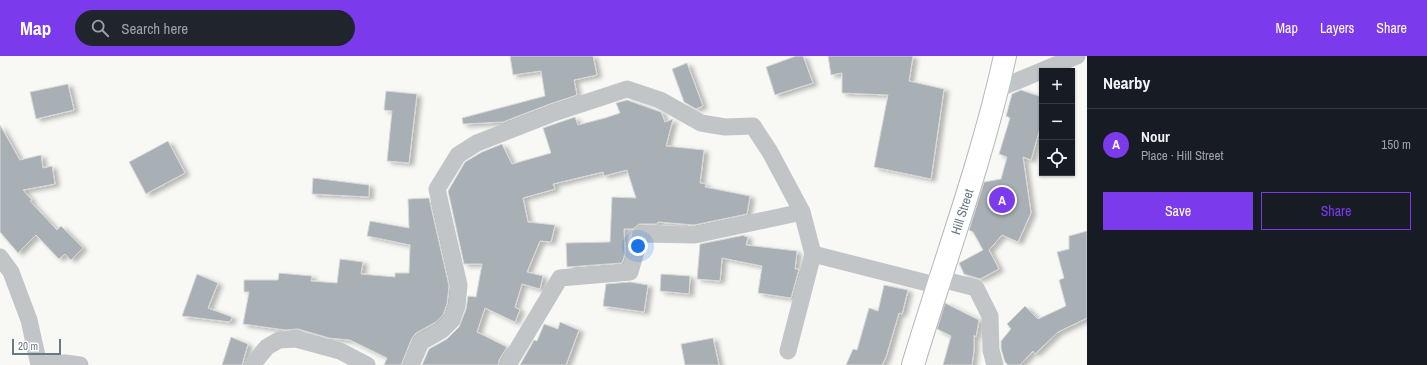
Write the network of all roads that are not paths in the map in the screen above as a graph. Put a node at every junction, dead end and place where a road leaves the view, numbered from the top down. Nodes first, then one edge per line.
1 (1006, 56) edge
2 (1077, 56) edge
3 (998, 89) junction
4 (802, 212) junction
5 (813, 254) junction
6 (0, 257) edge
7 (940, 282) junction
8 (788, 351) dead end
9 (39, 364) edge
10 (80, 365) edge
11 (252, 365) edge
12 (367, 365) edge
13 (412, 365) edge
14 (508, 365) edge
15 (913, 365) edge
16 (995, 365) edge

1 - 3 main road, Hill Street
2 - 3 street
3 - 7 main road, Hill Street
4 - 5 street
4 - 13 street
4 - 14 street
5 - 7 street
5 - 8 street
6 - 9 street
7 - 15 main road, Hill Street
7 - 16 street
9 - 10 street
11 - 12 street

